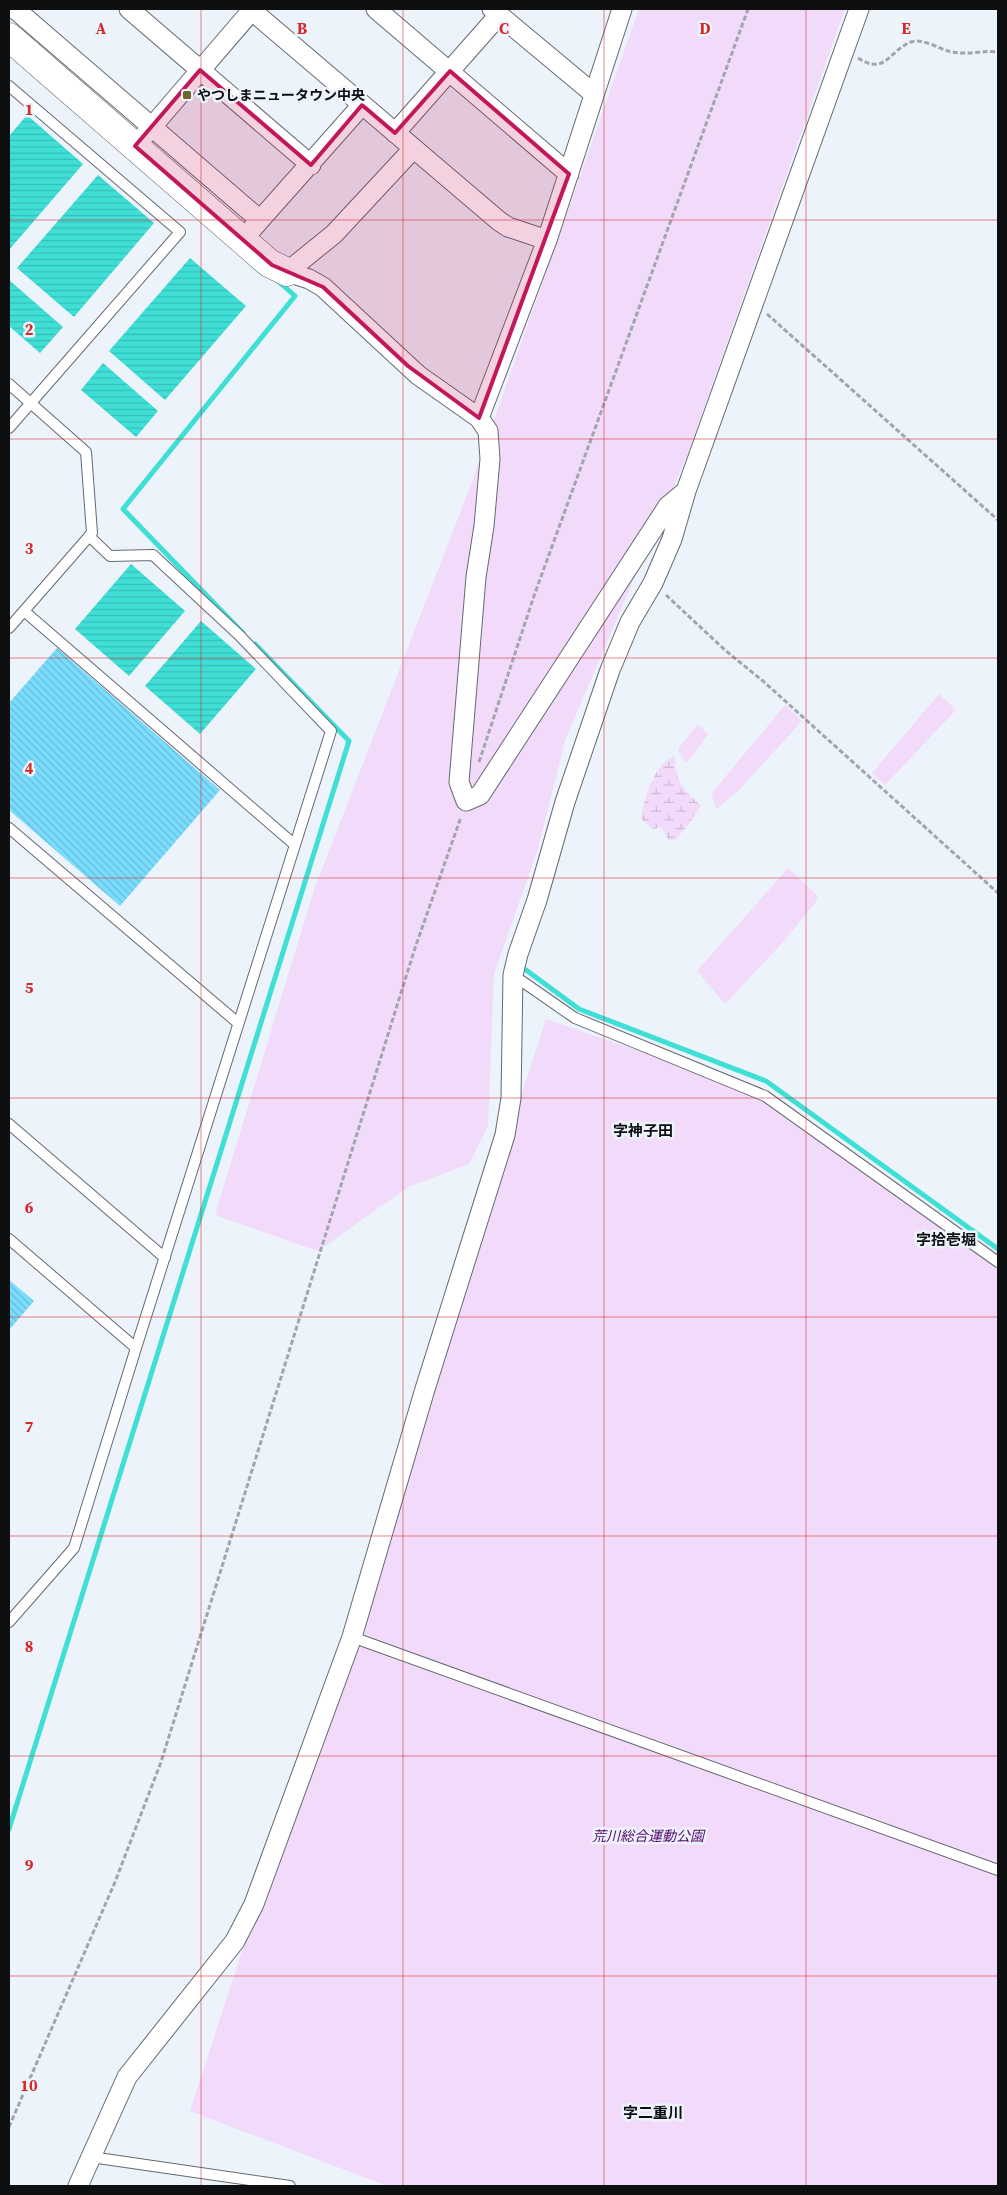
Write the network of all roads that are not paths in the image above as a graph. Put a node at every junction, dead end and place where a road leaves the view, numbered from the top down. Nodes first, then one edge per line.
1 (15, 9) edge
2 (129, 9) edge
3 (251, 9) edge
4 (376, 9) edge
5 (859, 9) edge
6 (496, 12) edge
7 (616, 12) edge
8 (9, 37) edge
9 (200, 70) junction
10 (450, 71) junction
11 (9, 86) edge
12 (594, 94) junction
13 (362, 105) junction
14 (395, 133) junction
15 (144, 136) junction
16 (413, 149) junction
17 (310, 165) junction
18 (569, 174) junction
19 (251, 229) junction
20 (547, 240) junction
21 (287, 272) junction
22 (9, 384) edge
23 (30, 403) junction
24 (479, 418) junction
25 (9, 428) edge
26 (686, 491) junction
27 (89, 536) junction
28 (24, 611) junction
29 (9, 628) edge
30 (9, 828) edge
31 (294, 845) junction
32 (513, 975) junction
33 (238, 1023) junction
34 (9, 1124) edge
35 (9, 1239) edge
36 (165, 1258) junction
37 (998, 1262) edge
38 (136, 1348) junction
39 (9, 1622) edge
40 (352, 1637) junction
41 (998, 1870) edge
42 (91, 2157) junction
43 (78, 2186) edge
44 (290, 2186) edge

1 - 15 street
2 - 9 street
3 - 9 street
3 - 13 street
4 - 10 street
5 - 26 street
6 - 10 street
6 - 12 street
7 - 12 street
8 - 15 street
9 - 15 street
9 - 17 street
10 - 14 street
10 - 18 street
11 - 23 lane
12 - 18 street
13 - 14 street
13 - 17 street
14 - 16 street
15 - 19 street
16 - 20 street
16 - 21 street
17 - 19 street
18 - 20 street
19 - 21 street
20 - 24 street
21 - 24 street
22 - 23 lane
23 - 25 lane
23 - 27 lane
24 - 26 street
26 - 32 street
27 - 28 lane
27 - 31 lane
28 - 29 lane
28 - 31 lane
30 - 33 lane
31 - 33 lane
32 - 37 lane
32 - 40 street
33 - 36 lane
34 - 36 lane
35 - 38 lane
36 - 38 lane
38 - 39 lane
40 - 41 lane
40 - 42 street
42 - 43 street
42 - 44 lane

